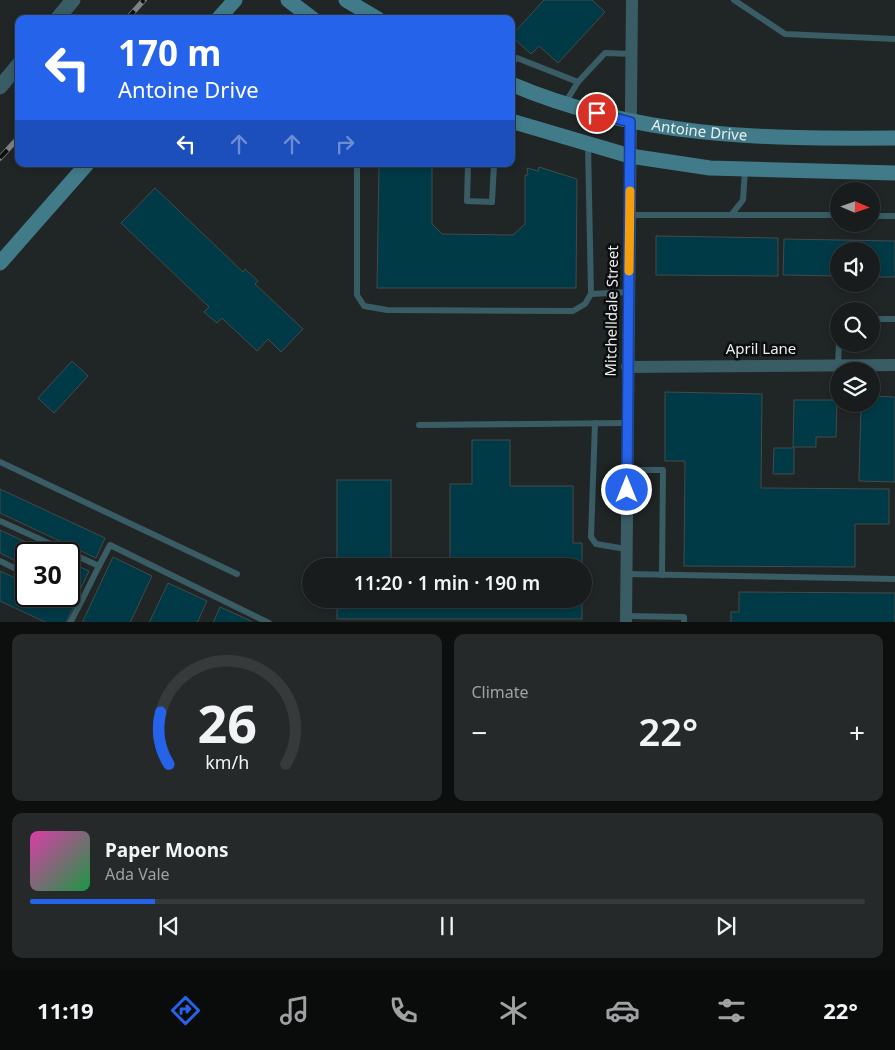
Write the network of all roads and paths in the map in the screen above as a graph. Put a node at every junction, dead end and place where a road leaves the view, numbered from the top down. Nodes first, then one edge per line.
1 (73, 0) edge
2 (235, 0) edge
3 (288, 0) edge
4 (346, 0) edge
5 (632, 0) edge
6 (734, 0) edge
7 (61, 15) edge
8 (222, 15) edge
9 (308, 15) edge
10 (371, 15) edge
11 (895, 39) edge
12 (632, 54) junction
13 (515, 59) edge
14 (15, 69) edge
15 (578, 82) junction
16 (515, 86) edge
17 (0, 87) edge
18 (564, 104) junction
19 (515, 122) edge
20 (630, 122) junction
21 (895, 138) edge
22 (588, 144) junction
23 (630, 156) junction
24 (85, 167) edge
25 (357, 167) edge
26 (468, 167) edge
27 (494, 167) edge
28 (745, 171) junction
29 (895, 173) edge
30 (630, 215) junction
31 (731, 215) junction
32 (830, 216) edge
33 (880, 216) edge
34 (895, 216) edge
35 (0, 263) edge
36 (628, 292) junction
37 (591, 294) junction
38 (880, 319) edge
39 (895, 319) edge
40 (830, 365) edge
41 (880, 365) edge
42 (895, 365) edge
43 (627, 367) junction
44 (595, 423) junction
45 (627, 423) junction
46 (419, 425) dead end
47 (0, 462) edge
48 (627, 470) junction
49 (0, 521) edge
50 (626, 549) junction
51 (0, 561) edge
52 (99, 566) junction
53 (15, 568) edge
54 (237, 574) dead end
55 (626, 574) junction
56 (662, 575) junction
57 (895, 579) edge
58 (82, 600) joint
59 (626, 619) edge
60 (70, 622) edge
61 (269, 622) edge
62 (684, 622) edge

1 - 7 street
2 - 8 main road
3 - 9 main road
4 - 10 main road
5 - 12 street, Mitchelldale Street
6 - 11 lane
12 - 15 lane
12 - 20 street, Mitchelldale Street
13 - 15 lane
14 - 17 street
15 - 18 lane
16 - 18 main road, Antoine Drive
18 - 20 main road, Antoine Drive
19 - 22 main road
20 - 21 main road, Antoine Drive
20 - 23 street, Mitchelldale Street
22 - 23 main road
22 - 37 lane
23 - 28 main road
23 - 30 street, Mitchelldale Street
24 - 35 main road
25 - 37 lane
26 - 27 lane
28 - 29 main road
28 - 31 lane
30 - 31 lane
30 - 36 street, Mitchelldale Street
31 - 32 lane
33 - 34 lane
36 - 37 lane
36 - 43 street, Mitchelldale Street
38 - 39 lane
40 - 43 street, April Lane
41 - 42 street, April Lane
43 - 45 street, Mitchelldale Street
44 - 45 lane
44 - 46 lane
44 - 50 lane
45 - 48 street, Mitchelldale Street
47 - 54 lane
48 - 50 street, Mitchelldale Street
48 - 56 lane
49 - 52 lane
50 - 55 street, Mitchelldale Street
51 - 53 lane
52 - 58 lane
52 - 61 lane
55 - 56 lane
55 - 59 street, Mitchelldale Street
56 - 57 lane
58 - 60 lane
59 - 62 lane

